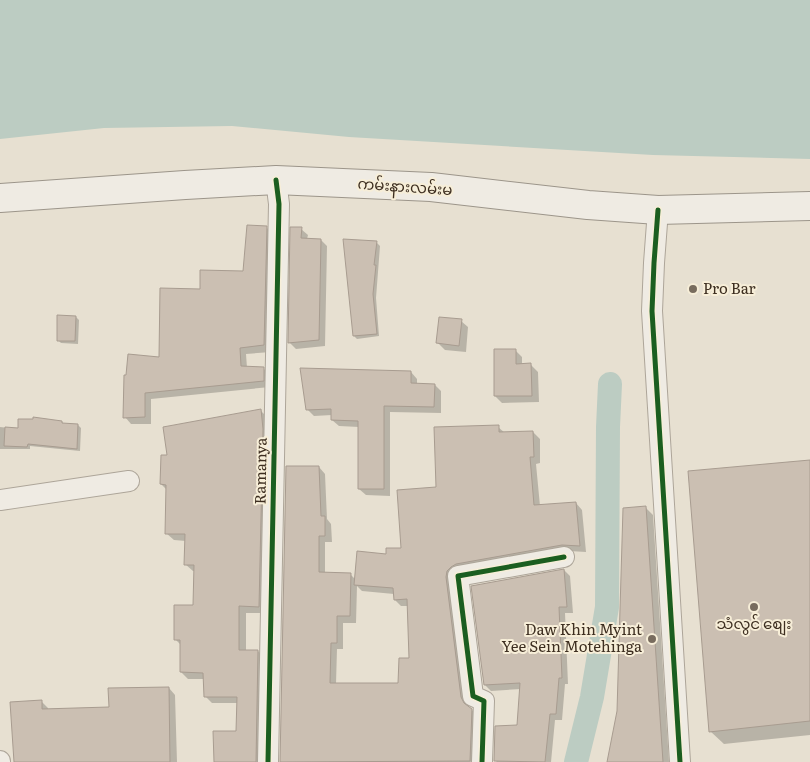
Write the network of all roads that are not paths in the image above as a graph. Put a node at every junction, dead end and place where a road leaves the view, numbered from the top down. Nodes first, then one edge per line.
1 (276, 180) junction
2 (0, 198) edge
3 (810, 206) edge
4 (658, 210) junction
5 (130, 481) dead end
6 (0, 500) edge
7 (564, 556) dead end
8 (268, 762) edge
9 (482, 762) edge
10 (680, 762) edge

1 - 2 main road, ကမ်းနားလမ်းမ
1 - 4 main road, ကမ်းနားလမ်းမ
1 - 8 street, Ramanya
3 - 4 main road, ကမ်းနားလမ်းမ
4 - 10 street
5 - 6 street
7 - 9 street

